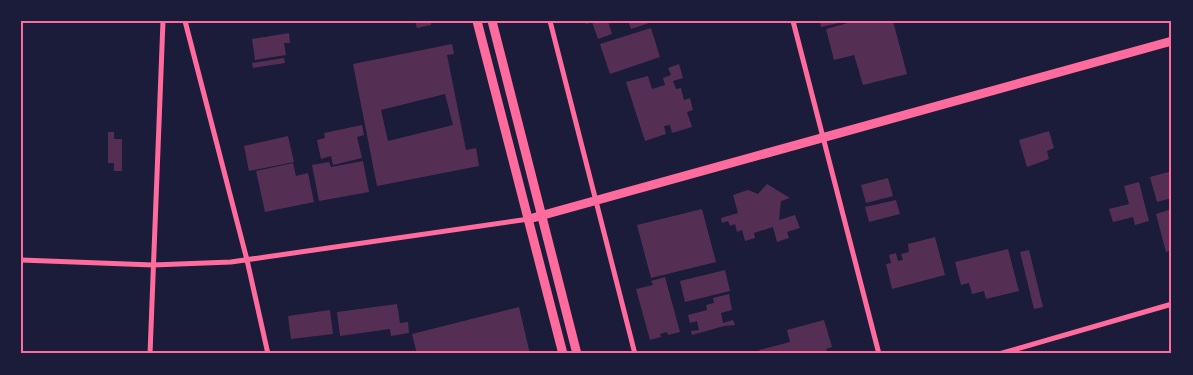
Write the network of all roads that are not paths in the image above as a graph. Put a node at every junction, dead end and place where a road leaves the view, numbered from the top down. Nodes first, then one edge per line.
1 (163, 21) edge
2 (185, 21) edge
3 (478, 21) edge
4 (492, 21) edge
5 (550, 21) edge
6 (793, 21) edge
7 (1172, 40) edge
8 (822, 138) junction
9 (596, 201) junction
10 (542, 216) junction
11 (529, 219) junction
12 (21, 260) edge
13 (247, 260) junction
14 (153, 265) junction
15 (1172, 304) edge
16 (150, 354) edge
17 (268, 354) edge
18 (563, 354) edge
19 (576, 354) edge
20 (635, 354) edge
21 (879, 354) edge
22 (999, 354) edge

1 - 14 street
2 - 13 street
3 - 11 street
4 - 10 street
5 - 9 street
6 - 8 street
7 - 8 street
8 - 9 street
8 - 21 street
9 - 10 street
9 - 20 street
10 - 11 street
10 - 19 street
11 - 13 street
11 - 18 street
12 - 14 street
13 - 14 street
13 - 17 street
14 - 16 street
15 - 22 street

